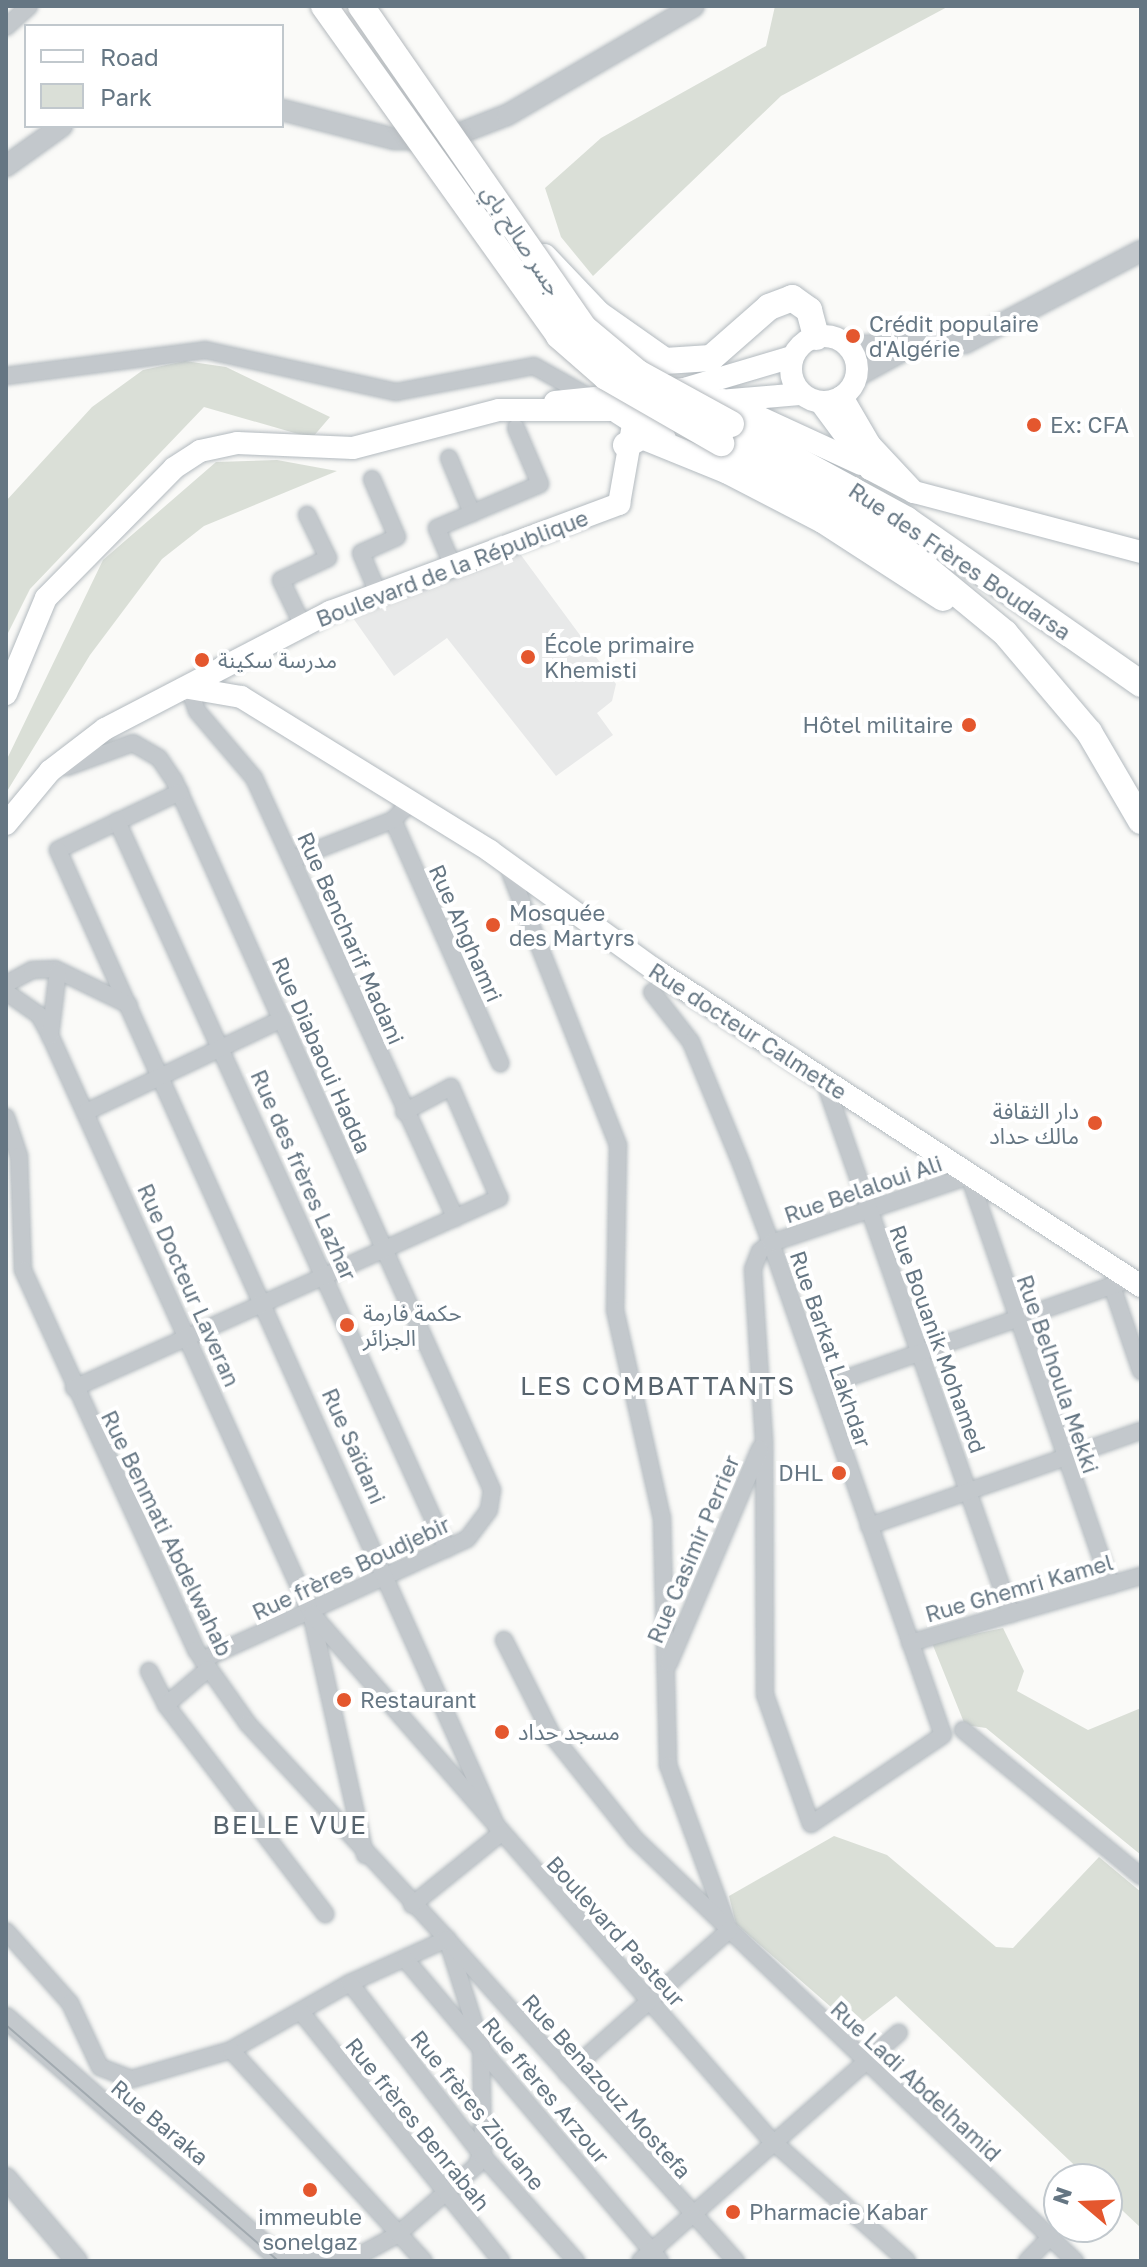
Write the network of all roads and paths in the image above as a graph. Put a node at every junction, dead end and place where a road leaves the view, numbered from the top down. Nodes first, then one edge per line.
1 (29, 6) edge
2 (324, 6) edge
3 (361, 6) edge
4 (694, 6) edge
5 (6, 27) edge
6 (284, 111) edge
7 (59, 128) edge
8 (6, 166) edge
9 (511, 222) junction
10 (1141, 253) edge
11 (816, 337) junction
12 (848, 346) junction
13 (912, 348) junction
14 (792, 357) junction
15 (6, 376) edge
16 (857, 376) junction
17 (590, 397) junction
18 (821, 398) junction
19 (708, 400) junction
20 (499, 410) junction
21 (627, 426) junction
22 (516, 428) dead end
23 (726, 434) junction
24 (449, 458) dead end
25 (870, 469) junction
26 (372, 479) dead end
27 (914, 492) junction
28 (472, 513) junction
29 (307, 515) dead end
30 (1141, 552) edge
31 (452, 564) junction
32 (378, 593) junction
33 (303, 626) junction
34 (1005, 633) junction
35 (1141, 684) edge
36 (189, 688) junction
37 (6, 694) edge
38 (44, 779) junction
39 (180, 792) junction
40 (411, 802) junction
41 (393, 820) junction
42 (117, 821) junction
43 (1141, 821) edge
44 (6, 824) edge
45 (293, 859) junction
46 (506, 862) junction
47 (58, 971) junction
48 (6, 984) edge
49 (6, 992) edge
50 (652, 992) dead end
51 (129, 1005) junction
52 (282, 1019) junction
53 (50, 1036) junction
54 (223, 1049) junction
55 (500, 1063) dead end
56 (163, 1077) junction
57 (824, 1080) junction
58 (86, 1112) junction
59 (404, 1112) junction
60 (6, 1117) edge
61 (969, 1176) junction
62 (869, 1210) junction
63 (455, 1218) junction
64 (771, 1243) junction
65 (384, 1249) junction
66 (325, 1276) junction
67 (1127, 1284) edge
68 (267, 1302) junction
69 (1016, 1319) junction
70 (190, 1336) junction
71 (921, 1352) junction
72 (1141, 1371) edge
73 (821, 1387) junction
74 (74, 1388) junction
75 (1141, 1431) edge
76 (764, 1440) junction
77 (1063, 1458) junction
78 (492, 1490) joint
79 (969, 1491) junction
80 (869, 1526) junction
81 (447, 1549) junction
82 (1141, 1576) edge
83 (389, 1579) junction
84 (1111, 1585) junction
85 (311, 1613) junction
86 (1011, 1614) junction
87 (504, 1640) dead end
88 (910, 1643) junction
89 (205, 1664) junction
90 (149, 1671) dead end
91 (664, 1676) junction
92 (166, 1705) junction
93 (963, 1730) dead end
94 (500, 1834) junction
95 (366, 1856) junction
96 (1141, 1876) edge
97 (412, 1905) junction
98 (325, 1914) dead end
99 (729, 1930) junction
100 (6, 1931) edge
101 (447, 1939) junction
102 (405, 1959) junction
103 (350, 1983) junction
104 (650, 2002) junction
105 (301, 2012) junction
106 (6, 2018) edge
107 (899, 2033) dead end
108 (481, 2045) junction
109 (231, 2050) junction
110 (864, 2065) junction
111 (567, 2074) junction
112 (773, 2141) junction
113 (482, 2155) junction
114 (6, 2178) edge
115 (443, 2194) junction
116 (692, 2215) junction
117 (1043, 2231) edge
118 (399, 2233) junction
119 (262, 2242) junction
120 (1044, 2243) edge
121 (1056, 2243) edge
122 (650, 2258) edge
123 (77, 2261) edge
124 (283, 2261) edge
125 (424, 2261) edge
126 (501, 2261) edge
127 (576, 2261) edge
128 (736, 2261) edge
129 (907, 2261) edge
130 (1027, 2261) edge
131 (1075, 2261) edge

1 - 5 street
2 - 23 highway, bridge
3 - 9 highway, جسر صالح باي, bridge
4 - 6 street
7 - 8 street
9 - 11 highway, bridge
9 - 23 highway, جسر صالح باي, bridge
10 - 13 street
11 - 12 main road
11 - 14 main road
12 - 13 street
12 - 16 main road
13 - 16 street
14 - 17 main road
14 - 18 main road
15 - 17 street
16 - 18 main road
17 - 20 main road
17 - 21 street
18 - 19 main road
18 - 25 main road
18 - 27 main road
19 - 21 main road
19 - 25 main road
20 - 21 main road
20 - 37 main road
21 - 31 main road, Boulevard de la République
21 - 34 highway
22 - 28 street
23 - 34 highway
23 - 35 highway, Rue des Frères Boudarsa
24 - 28 street
25 - 27 main road
26 - 32 street
27 - 30 main road
28 - 31 street
29 - 33 street
31 - 32 main road, Boulevard de la République
32 - 33 main road, Boulevard de la République
33 - 36 main road, Boulevard de la République
34 - 43 highway
36 - 38 main road, Boulevard de la République
36 - 40 main road, Rue docteur Calmette
36 - 45 street, Rue Bencharif Madani
38 - 39 street, Rue Diabaoui Hadda
38 - 44 main road, Boulevard de la République
39 - 42 street
39 - 52 street, Rue Diabaoui Hadda
40 - 41 street
40 - 46 main road, Rue docteur Calmette
41 - 45 street
41 - 55 street, Rue Ahghamri
42 - 51 street, Rue Saïdani
42 - 54 street, Rue des frères Lazhar
45 - 59 street, Rue Bencharif Madani
46 - 57 main road, Rue docteur Calmette
46 - 91 street
47 - 48 street
47 - 51 street
47 - 53 street
49 - 53 street, Rue Docteur Laveran
50 - 64 street, Rue Barkat Lakhdar
51 - 56 street, Rue Saïdani
52 - 54 street
52 - 65 street, Rue Diabaoui Hadda
53 - 58 street, Rue Docteur Laveran
54 - 56 street
54 - 66 street, Rue des frères Lazhar
56 - 58 street
56 - 68 street, Rue Saïdani
57 - 61 main road, Rue docteur Calmette
57 - 62 street, Rue Bouanik Mohamed
58 - 70 street, Rue Docteur Laveran
59 - 63 street, Rue Bencharif Madani
59 - 63 street
60 - 74 street, Rue Benmati Abdelwahab
61 - 62 street, Rue Belaloui Ali
61 - 67 main road, Rue docteur Calmette
61 - 69 street, Rue Belhoula Mekki
62 - 64 street, Rue Belaloui Ali
62 - 71 street, Rue Bouanik Mohamed
63 - 65 street
64 - 73 street, Rue Barkat Lakhdar
64 - 76 street
65 - 66 street
65 - 78 street, Rue Diabaoui Hadda
66 - 68 street
66 - 81 street, Rue des frères Lazhar
67 - 69 street
67 - 72 street
68 - 70 street
68 - 83 street, Rue Saïdani
69 - 71 street
69 - 77 street, Rue Belhoula Mekki
70 - 74 street
70 - 85 street, Rue Docteur Laveran
71 - 73 street
71 - 79 street, Rue Bouanik Mohamed
73 - 80 street, Rue Barkat Lakhdar
74 - 89 street, Rue Benmati Abdelwahab
75 - 77 street
76 - 88 street, Rue Barkat Lakhdar
76 - 91 street, Rue Casimir Perrier
77 - 79 street
77 - 84 street, Rue Belhoula Mekki
78 - 81 street, Rue frères Boudjebir
79 - 80 street
79 - 86 street, Rue Bouanik Mohamed
80 - 88 street, Rue Barkat Lakhdar
81 - 83 street, Rue frères Boudjebir
82 - 84 street, Rue Ghemri Kamel
83 - 85 street, Rue frères Boudjebir
83 - 94 street, Rue Saïdani
84 - 86 street, Rue Ghemri Kamel
85 - 89 street, Rue frères Boudjebir
85 - 94 street, Boulevard Pasteur
85 - 95 street
86 - 88 street, Rue Ghemri Kamel
87 - 99 street, Rue Ladi Abdelhamid
89 - 92 street, Rue frères Boudjebir
89 - 95 street, Rue Benmati Abdelwahab
90 - 92 street
91 - 99 street
92 - 98 street
93 - 96 street
94 - 97 street
94 - 104 street, Boulevard Pasteur
95 - 97 street, Rue Benmati Abdelwahab
97 - 101 street, Rue Benmati Abdelwahab
99 - 104 street
99 - 110 street, Rue Ladi Abdelhamid
100 - 109 street
101 - 102 street
101 - 108 street, Rue Benmati Abdelwahab
101 - 111 street, Rue Benazouz Mostefa
102 - 103 street
102 - 108 street, Rue frères Arzour
103 - 105 street
103 - 113 street, Rue frères Ziouane
104 - 111 street
104 - 112 street, Boulevard Pasteur
105 - 109 street
105 - 115 street, Rue frères Benrabah
106 - 119 street, Rue Baraka
107 - 110 street
108 - 113 street, Rue Benmati Abdelwahab
108 - 122 street, Rue frères Arzour
109 - 118 street
110 - 112 street
110 - 117 street, Rue Ladi Abdelhamid
111 - 116 street, Rue Benazouz Mostefa
112 - 116 street
112 - 129 street, Boulevard Pasteur
113 - 115 street
113 - 127 street, Rue frères Ziouane
114 - 123 street
115 - 118 street
115 - 126 street, Rue frères Benrabah
116 - 122 street
116 - 128 street, Rue Benazouz Mostefa
118 - 119 street
118 - 125 street
119 - 124 street, Rue Baraka
120 - 130 street
121 - 131 street, Rue Ladi Abdelhamid

